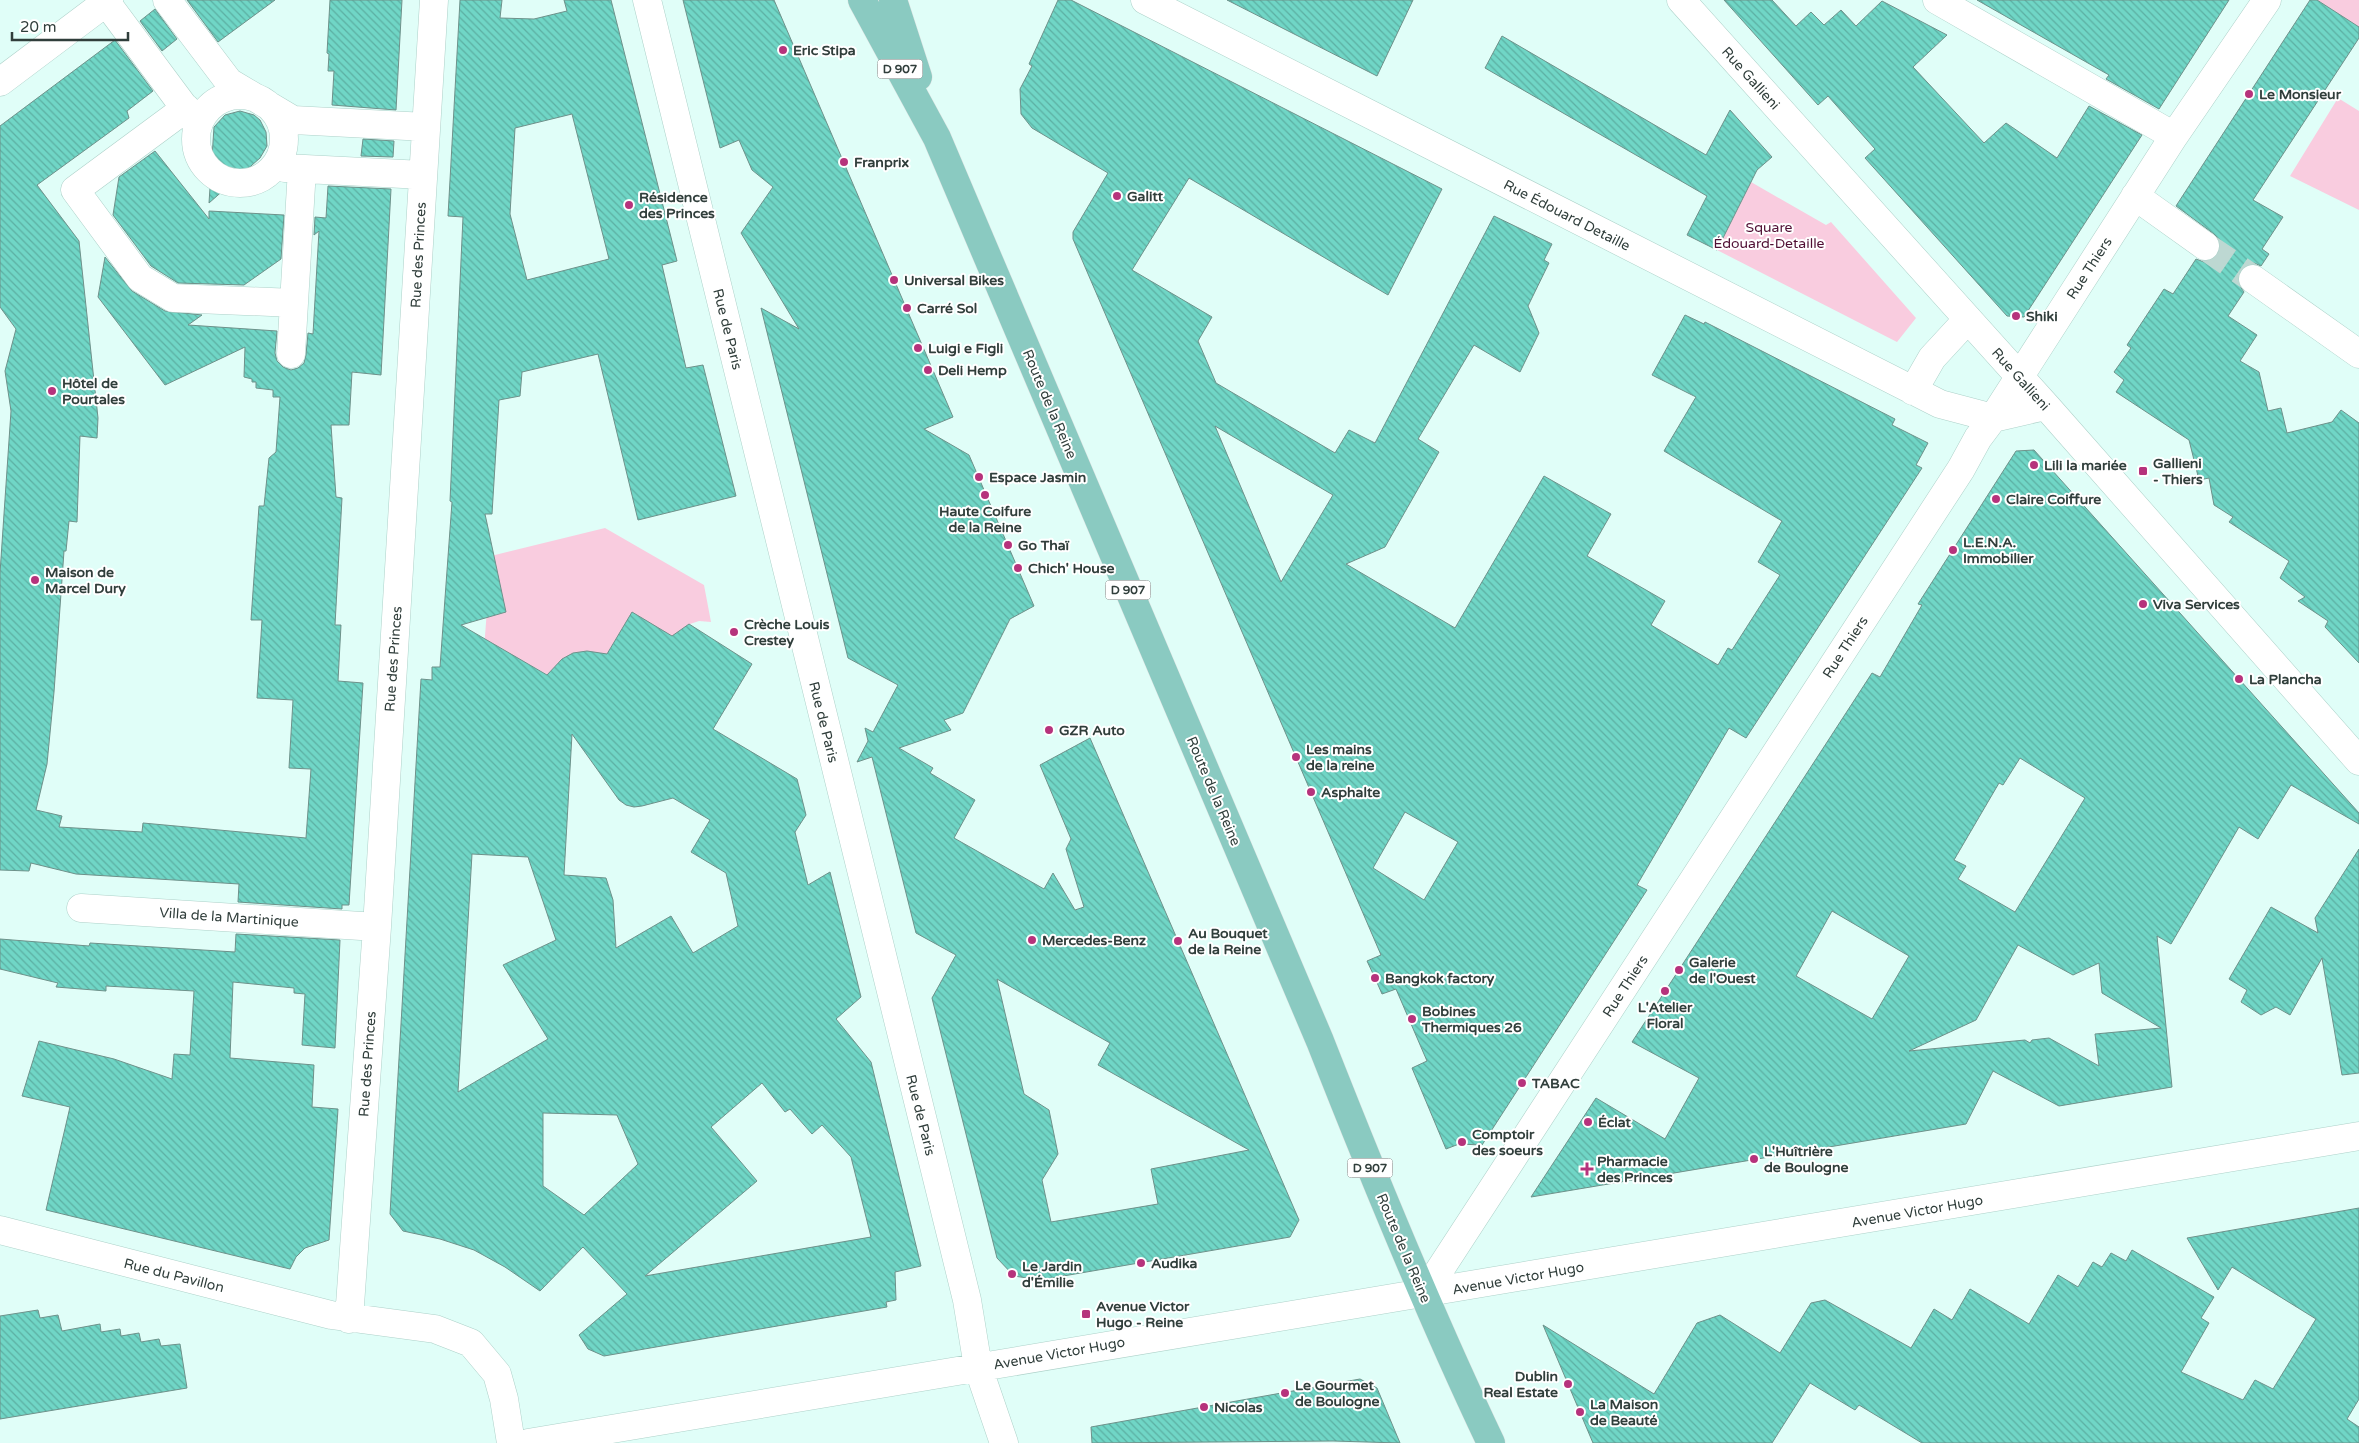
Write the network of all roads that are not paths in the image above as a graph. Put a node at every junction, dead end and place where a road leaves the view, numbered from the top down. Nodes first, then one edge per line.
1 (167, 0) edge
2 (434, 0) edge
3 (647, 0) edge
4 (862, 0) edge
5 (894, 0) edge
6 (1145, 0) edge
7 (1681, 0) edge
8 (1938, 0) edge
9 (2267, 0) edge
10 (108, 1) edge
11 (0, 82) edge
12 (263, 102) junction
13 (192, 117) junction
14 (426, 127) junction
15 (2174, 136) junction
16 (937, 138) junction
17 (274, 168) junction
18 (302, 169) junction
19 (423, 175) junction
20 (2134, 196) junction
21 (2205, 246) tunnel mouth
22 (2253, 279) tunnel mouth
23 (294, 303) junction
24 (1968, 319) junction
25 (291, 354) dead end
26 (2359, 354) edge
27 (2019, 377) junction
28 (1913, 391) junction
29 (2045, 406) junction
30 (1993, 418) junction
31 (2359, 761) edge
32 (80, 908) dead end
33 (377, 927) junction
34 (2359, 1136) edge
35 (0, 1230) edge
36 (1424, 1294) junction
37 (349, 1319) junction
38 (978, 1367) junction
39 (511, 1443) edge
40 (528, 1443) edge
41 (1004, 1443) edge
42 (1490, 1443) edge

1 - 12 street
2 - 14 street, Rue des Princes
3 - 38 street, Rue de Paris
4 - 16 main road, Route de la Reine / D 907
5 - 16 main road, Route de la Reine / D 907
6 - 28 street, Rue Édouard Detaille
7 - 24 street, Rue Gallieni
8 - 15 street
9 - 15 street, Rue Thiers
10 - 11 street
10 - 13 street
12 - 13 street
12 - 14 street
12 - 17 street
13 - 17 street
13 - 23 street
14 - 19 street, Rue des Princes
15 - 20 street, Rue Thiers
16 - 36 main road, Route de la Reine / D 907
17 - 18 street
18 - 19 street
18 - 23 street
19 - 33 street, Rue des Princes
20 - 21 street
20 - 27 street, Rue Thiers
22 - 26 street
23 - 25 street
24 - 27 street, Rue Gallieni
24 - 28 street
27 - 29 street, Rue Gallieni
27 - 30 street, Rue Thiers
28 - 30 street, Rue Édouard Detaille
29 - 30 street
29 - 31 street, Rue Gallieni
30 - 36 street, Rue Thiers
32 - 33 street, Villa de la Martinique
33 - 37 street, Rue des Princes
34 - 36 street, Avenue Victor Hugo
35 - 37 street, Rue du Pavillon
36 - 38 street, Avenue Victor Hugo
36 - 42 main road, Route de la Reine / D 907
37 - 39 street, Rue du Pavillon
38 - 40 street, Avenue Victor Hugo
38 - 41 street, Rue de Paris

